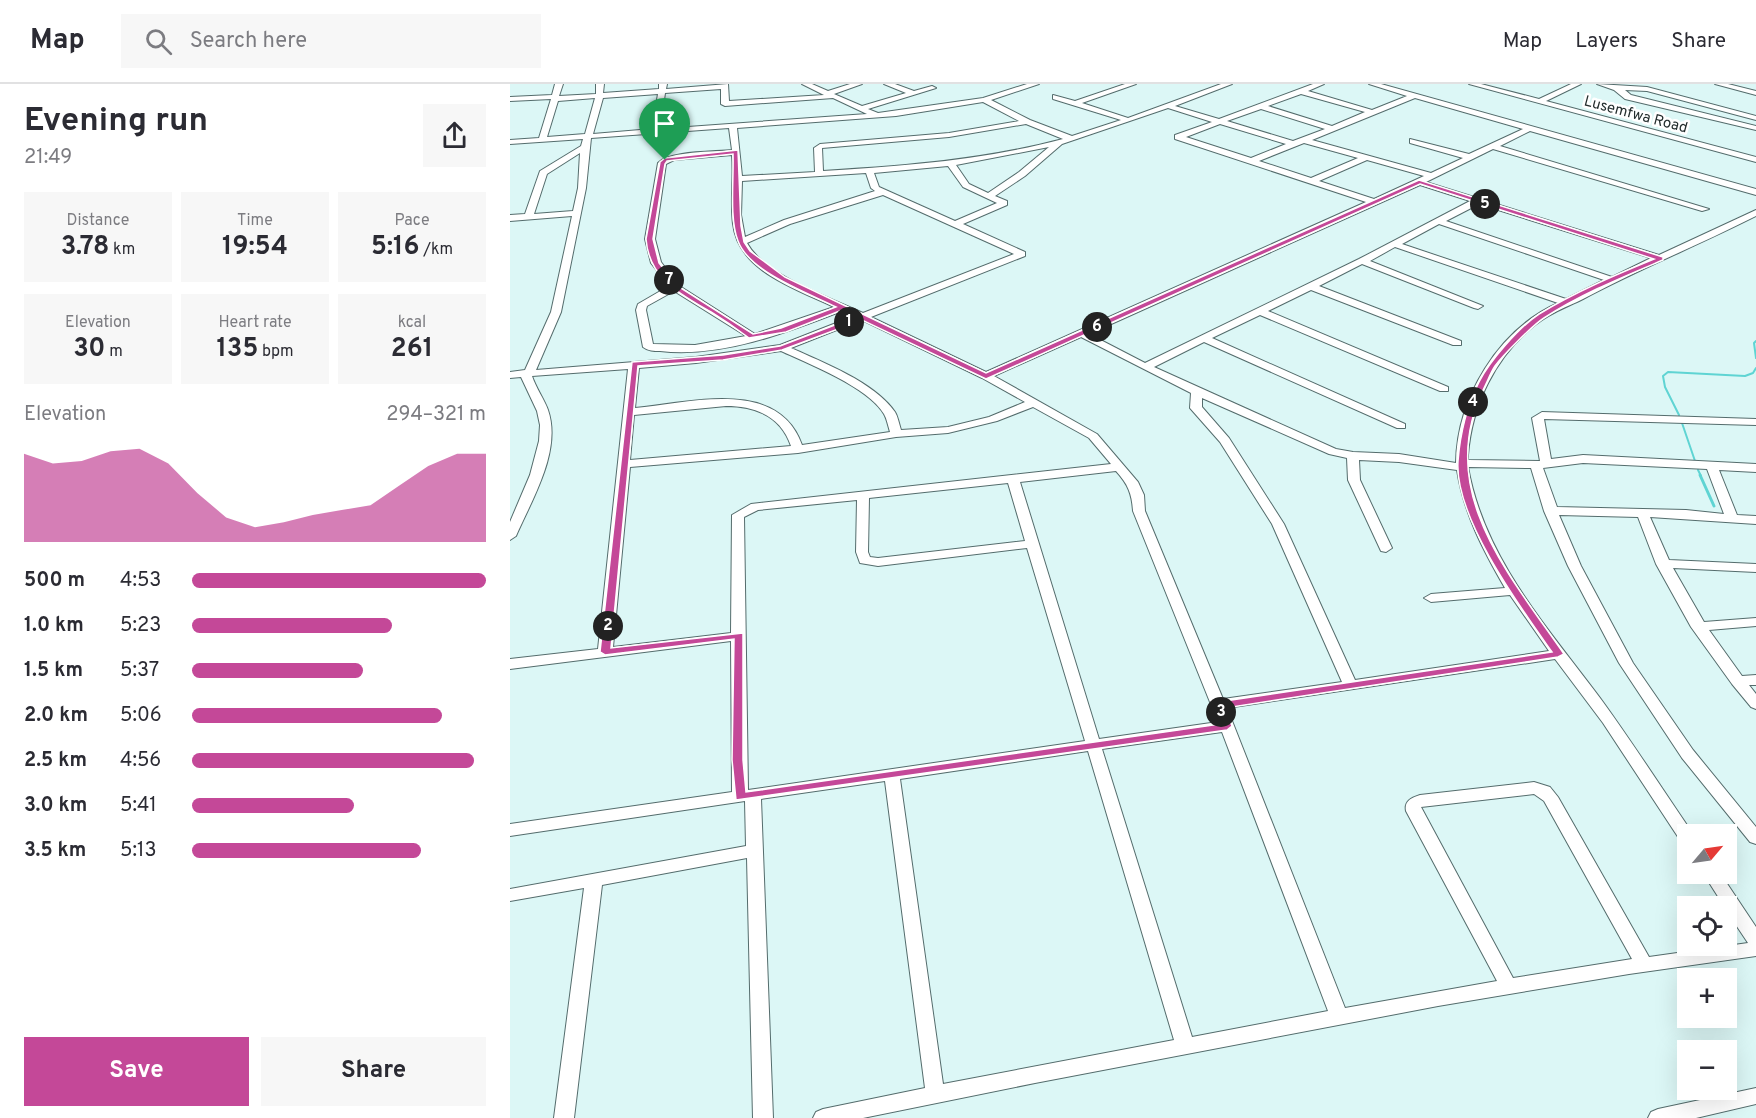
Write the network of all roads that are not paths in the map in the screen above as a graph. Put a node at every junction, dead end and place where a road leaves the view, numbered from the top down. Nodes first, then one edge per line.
1 (559, 84) edge
2 (600, 84) edge
3 (806, 84) edge
4 (858, 84) edge
5 (888, 84) edge
6 (1005, 84) edge
7 (1035, 84) edge
8 (1132, 84) edge
9 (1228, 84) edge
10 (1320, 84) edge
11 (1373, 84) edge
12 (1473, 84) edge
13 (1577, 84) edge
14 (1601, 84) edge
15 (1719, 84) edge
16 (725, 85) edge
17 (662, 88) edge
18 (933, 88) dead end
19 (1617, 88) junction
20 (1020, 89) junction
21 (1300, 92) junction
22 (913, 93) junction
23 (1756, 93) edge
24 (832, 94) junction
25 (1413, 96) junction
26 (599, 97) junction
27 (1056, 97) dead end
28 (554, 98) junction
29 (510, 99) edge
30 (984, 100) junction
31 (1539, 102) junction
32 (1075, 103) junction
33 (1168, 106) junction
34 (1260, 106) junction
35 (863, 108) junction
36 (1372, 112) junction
37 (877, 116) junction
38 (1756, 118) edge
39 (1128, 120) junction
40 (1220, 121) junction
41 (1027, 122) junction
42 (733, 126) junction
43 (1331, 128) junction
44 (1530, 128) junction
45 (1756, 128) edge
46 (656, 132) junction
47 (589, 136) junction
48 (1072, 139) junction
49 (542, 140) junction
50 (1304, 140) junction
51 (1413, 141) dead end
52 (510, 142) edge
53 (1059, 142) junction
54 (1294, 144) junction
55 (1492, 146) junction
56 (585, 147) junction
57 (736, 152) junction
58 (1470, 157) junction
59 (1366, 158) junction
60 (1756, 160) edge
61 (951, 162) junction
62 (1249, 162) junction
63 (868, 169) junction
64 (819, 173) junction
65 (1432, 176) junction
66 (738, 179) junction
67 (1310, 182) junction
68 (1419, 182) junction
69 (882, 192) junction
70 (1756, 192) edge
71 (988, 197) junction
72 (1477, 201) junction
73 (1374, 202) junction
74 (1705, 209) dead end
75 (577, 213) junction
76 (1756, 213) edge
77 (528, 217) junction
78 (510, 218) edge
79 (1439, 221) junction
80 (957, 223) junction
81 (741, 242) junction
82 (1394, 244) junction
83 (1660, 258) junction
84 (1362, 261) junction
85 (1612, 280) junction
86 (1311, 286) junction
87 (674, 287) junction
88 (1567, 303) junction
89 (1478, 306) dead end
90 (842, 307) junction
91 (1259, 312) junction
92 (863, 317) junction
93 (1082, 334) junction
94 (752, 336) junction
95 (1206, 339) junction
96 (1457, 343) dead end
97 (782, 348) junction
98 (634, 364) junction
99 (510, 366) edge
100 (1145, 367) junction
101 (529, 371) junction
102 (510, 375) edge
103 (986, 376) junction
104 (1444, 389) dead end
105 (1197, 392) junction
106 (1035, 402) junction
107 (631, 412) junction
108 (1756, 423) edge
109 (1401, 426) dead end
110 (896, 434) junction
111 (798, 449) junction
112 (1353, 456) junction
113 (625, 464) junction
114 (1541, 464) junction
115 (1462, 465) junction
116 (1712, 466) junction
117 (1120, 467) junction
118 (1756, 468) edge
119 (1013, 480) junction
120 (863, 496) junction
121 (1550, 511) junction
122 (1643, 514) junction
123 (1732, 518) junction
124 (1756, 520) edge
125 (510, 536) edge
126 (1031, 544) junction
127 (1386, 548) dead end
128 (1663, 564) junction
129 (1756, 568) edge
130 (1513, 591) junction
131 (1431, 598) dead end
132 (1756, 622) edge
133 (1698, 627) junction
134 (739, 636) junction
135 (605, 652) junction
136 (1558, 654) junction
137 (510, 664) edge
138 (1756, 680) edge
139 (1737, 681) junction
140 (1350, 684) junction
141 (1756, 704) edge
142 (1218, 705) junction
143 (1227, 726) junction
144 (1094, 744) junction
145 (892, 774) junction
146 (747, 796) junction
147 (1679, 824) edge
148 (510, 830) edge
149 (1756, 838) edge
150 (756, 850) junction
151 (594, 879) junction
152 (1718, 884) edge
153 (510, 895) edge
154 (1756, 941) edge
155 (1756, 949) edge
156 (1643, 963) junction
157 (1509, 987) junction
158 (1339, 1017) junction
159 (1185, 1046) junction
160 (935, 1093) junction
161 (1756, 1096) edge
162 (564, 1118) edge
163 (763, 1118) edge
164 (823, 1118) edge
165 (1658, 1118) edge

1 - 28 street
2 - 26 street
3 - 24 street
4 - 24 street
5 - 22 street
6 - 20 street
7 - 20 street
8 - 32 street
9 - 33 street
10 - 21 street
11 - 25 street
12 - 31 street, Lusemfwa Road
13 - 31 street
14 - 19 street
15 - 23 street
16 - 17 street
16 - 24 street
17 - 26 street
17 - 46 street
18 - 22 street
19 - 38 street
19 - 45 street
20 - 30 street
21 - 34 street
21 - 36 street
22 - 35 street
24 - 35 street
25 - 36 street
25 - 44 street
26 - 28 street
26 - 47 street
27 - 32 street
28 - 29 street
28 - 49 street
30 - 37 street
30 - 41 street
31 - 60 street, Lusemfwa Road
32 - 39 street
33 - 39 street
33 - 40 street
34 - 40 street
34 - 43 street
35 - 37 street
36 - 43 street
37 - 42 street
39 - 48 street
40 - 54 street
40 - 62 street
41 - 48 street
41 - 64 street
42 - 46 street
42 - 57 street
43 - 50 street
44 - 55 street
44 - 70 street
46 - 47 street
47 - 49 street
47 - 56 street
48 - 53 street
49 - 52 street
50 - 54 street
50 - 59 street
51 - 58 street
53 - 61 street
53 - 71 street
54 - 62 street
55 - 58 street
55 - 74 street
56 - 75 street
56 - 77 street
57 - 66 street
57 - 87 street
58 - 65 street
59 - 65 street
59 - 67 street
61 - 63 street
61 - 71 street
62 - 67 street
63 - 64 street
63 - 69 street
64 - 66 street
65 - 68 street
66 - 81 street
67 - 73 street
68 - 72 street
68 - 73 street
69 - 80 street
69 - 81 street
71 - 80 street
72 - 79 street
72 - 83 street
73 - 93 street
75 - 77 street
75 - 101 street
76 - 83 street
77 - 78 street
79 - 82 street
79 - 85 street
80 - 92 street
81 - 90 street
82 - 84 street
82 - 88 street
83 - 85 street
84 - 86 street
84 - 89 street
85 - 88 street
86 - 91 street
86 - 96 street
87 - 94 street
87 - 94 street
88 - 115 street
90 - 92 street
90 - 94 street
91 - 95 street
91 - 104 street
92 - 97 street
92 - 103 street
93 - 100 street
93 - 103 street
95 - 100 street
95 - 109 street
97 - 98 street
97 - 110 street
98 - 101 street
98 - 107 street
99 - 101 street
100 - 105 street
101 - 102 street
101 - 125 street
103 - 106 street
105 - 112 street
105 - 140 street
106 - 110 street
106 - 117 street
107 - 111 street
107 - 113 street
108 - 114 street
110 - 111 street
111 - 113 street
112 - 115 street
112 - 127 street
113 - 135 street
114 - 115 street
114 - 116 street
114 - 121 street
115 - 130 street
116 - 118 street
116 - 123 street
117 - 119 street
117 - 142 street
119 - 120 street
119 - 126 street
120 - 126 street
120 - 134 street
121 - 122 street
121 - 149 street
122 - 123 street
122 - 128 street
123 - 124 street
126 - 144 street
128 - 129 street
128 - 133 street
130 - 131 street
130 - 136 street
132 - 133 street
133 - 139 street
134 - 135 street
134 - 146 street
135 - 137 street
136 - 140 street
136 - 147 street
138 - 139 street
139 - 141 street
140 - 142 street
142 - 143 street
143 - 144 street
143 - 158 street
144 - 145 street
144 - 159 street
145 - 146 street
145 - 160 street
146 - 148 street
146 - 150 street
150 - 151 street
150 - 163 street
151 - 153 street
151 - 162 street
152 - 154 street
155 - 156 street
156 - 157 street
156 - 157 street
157 - 158 street
158 - 159 street
159 - 160 street
160 - 164 street
161 - 165 street

